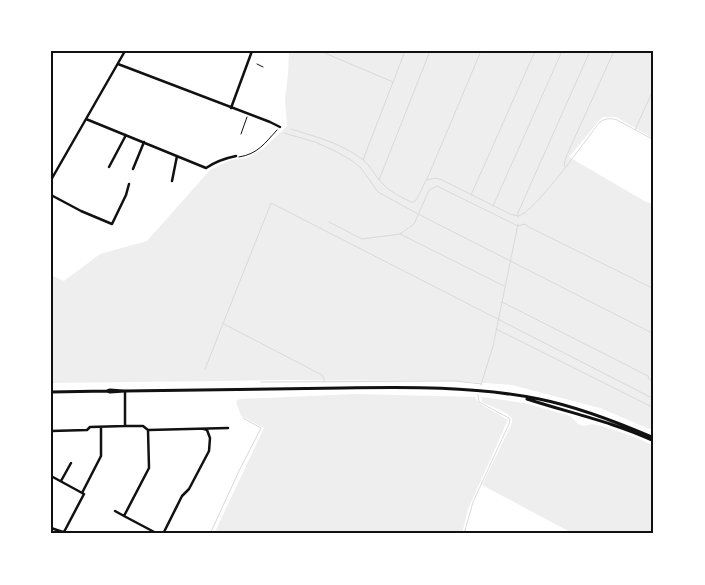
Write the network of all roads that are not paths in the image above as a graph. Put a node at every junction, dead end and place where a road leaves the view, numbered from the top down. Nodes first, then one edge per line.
1 (125, 51) edge
2 (252, 51) edge
3 (118, 64) junction
4 (231, 108) junction
5 (86, 119) junction
6 (280, 128) dead end
7 (126, 135) junction
8 (144, 142) junction
9 (177, 156) junction
10 (236, 156) road end
11 (109, 167) dead end
12 (133, 169) dead end
13 (51, 180) edge
14 (172, 181) dead end
15 (129, 184) dead end
16 (51, 195) edge
17 (124, 391) junction
18 (51, 392) edge
19 (101, 426) junction
20 (125, 426) junction
21 (228, 428) dead end
22 (204, 429) junction
23 (148, 430) junction
24 (51, 431) edge
25 (654, 440) edge
26 (71, 463) dead end
27 (51, 476) edge
28 (61, 481) junction
29 (82, 493) junction
30 (115, 511) dead end
31 (124, 516) junction
32 (51, 528) edge
33 (64, 532) junction
34 (69, 534) edge
35 (158, 534) edge
36 (163, 534) edge

1 - 3 street
2 - 4 street
3 - 4 street
3 - 5 street
4 - 6 street
5 - 7 street
5 - 13 street
7 - 8 street
7 - 11 street
8 - 9 street
8 - 12 street
9 - 10 street
9 - 14 street
15 - 16 street
17 - 18 street
17 - 20 street
17 - 25 street
19 - 20 street
19 - 24 street
19 - 29 street
20 - 23 street
21 - 22 street
22 - 23 street
22 - 36 street
23 - 31 street
26 - 28 street
27 - 28 street
28 - 29 street
29 - 33 street
30 - 31 street
31 - 35 street
32 - 33 street
33 - 34 street

